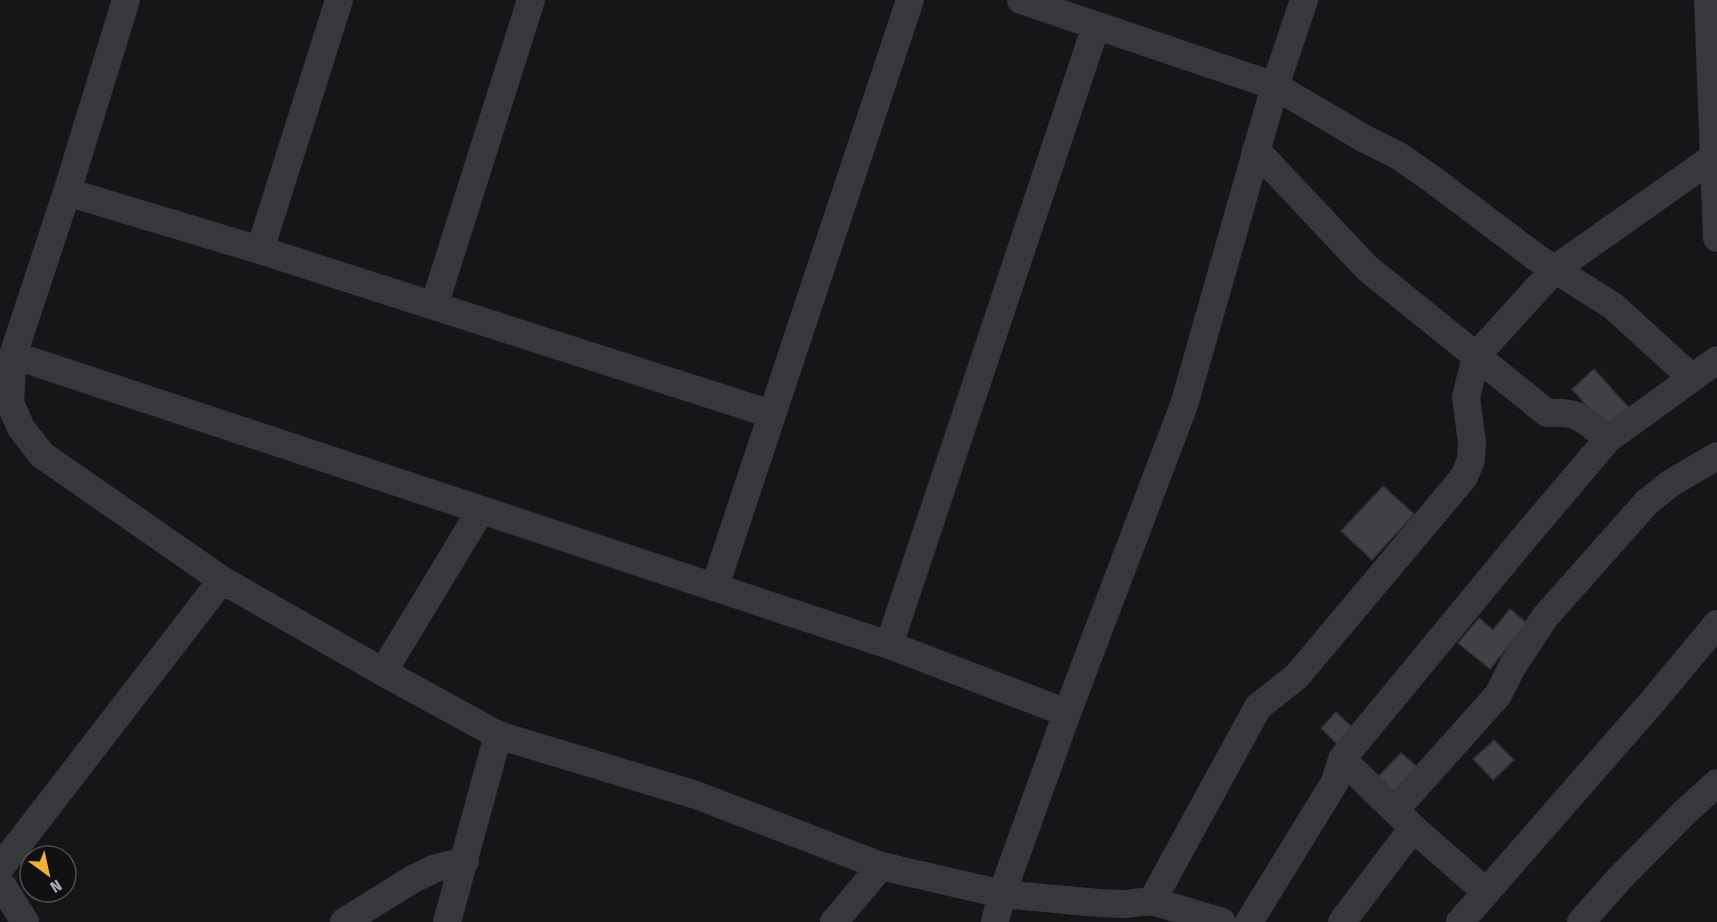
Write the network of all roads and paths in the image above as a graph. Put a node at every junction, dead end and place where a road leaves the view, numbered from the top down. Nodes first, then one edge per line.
1 (126, 0) edge
2 (339, 0) edge
3 (531, 0) edge
4 (910, 0) edge
5 (1021, 0) edge
6 (1304, 0) edge
7 (1708, 0) edge
8 (1096, 26) junction
9 (1275, 86) junction
10 (1256, 150) junction
11 (1714, 157) junction
12 (67, 192) junction
13 (1717, 238) edge
14 (260, 250) junction
15 (1555, 269) junction
16 (434, 306) junction
17 (13, 355) junction
18 (1476, 356) junction
19 (1717, 360) edge
20 (1692, 378) junction
21 (771, 414) junction
22 (1608, 439) junction
23 (1717, 456) edge
24 (481, 510) junction
25 (222, 580) junction
26 (715, 586) junction
27 (1717, 624) edge
28 (889, 645) junction
29 (383, 672) junction
30 (1067, 713) junction
31 (498, 735) junction
32 (1342, 759) junction
33 (1717, 783) edge
34 (1404, 819) junction
35 (465, 861) junction
36 (881, 866) junction
37 (0, 868) edge
38 (0, 882) edge
39 (1486, 892) junction
40 (1002, 894) junction
41 (1152, 901) junction
42 (25, 922) edge
43 (344, 922) edge
44 (447, 922) edge
45 (834, 922) edge
46 (995, 922) edge
47 (1222, 922) edge
48 (1249, 922) edge
49 (1342, 922) edge
50 (1460, 922) edge
51 (1581, 922) edge

1 - 12 street
2 - 14 street
3 - 16 street
4 - 21 street
5 - 8 street
6 - 9 street
7 - 11 street
8 - 9 street
8 - 28 street
9 - 10 street
9 - 15 street
10 - 18 street
10 - 30 street
11 - 13 street
11 - 15 street
12 - 14 street
12 - 17 street
14 - 16 street
15 - 18 street
15 - 20 street
16 - 21 street
17 - 24 street
17 - 25 street
18 - 22 street
18 - 41 street
19 - 20 street
20 - 22 street
21 - 26 street
22 - 32 street
23 - 34 street
24 - 26 street
24 - 29 street
25 - 29 street
25 - 37 street
26 - 28 street
27 - 39 street
28 - 30 street
29 - 31 street
30 - 40 street
31 - 35 street
31 - 36 street
32 - 34 street
32 - 48 street
33 - 51 street
34 - 39 street
34 - 49 street
35 - 43 street
35 - 44 street
36 - 40 street
36 - 45 street
38 - 42 street
39 - 50 street
40 - 41 street
40 - 46 street
41 - 47 street

